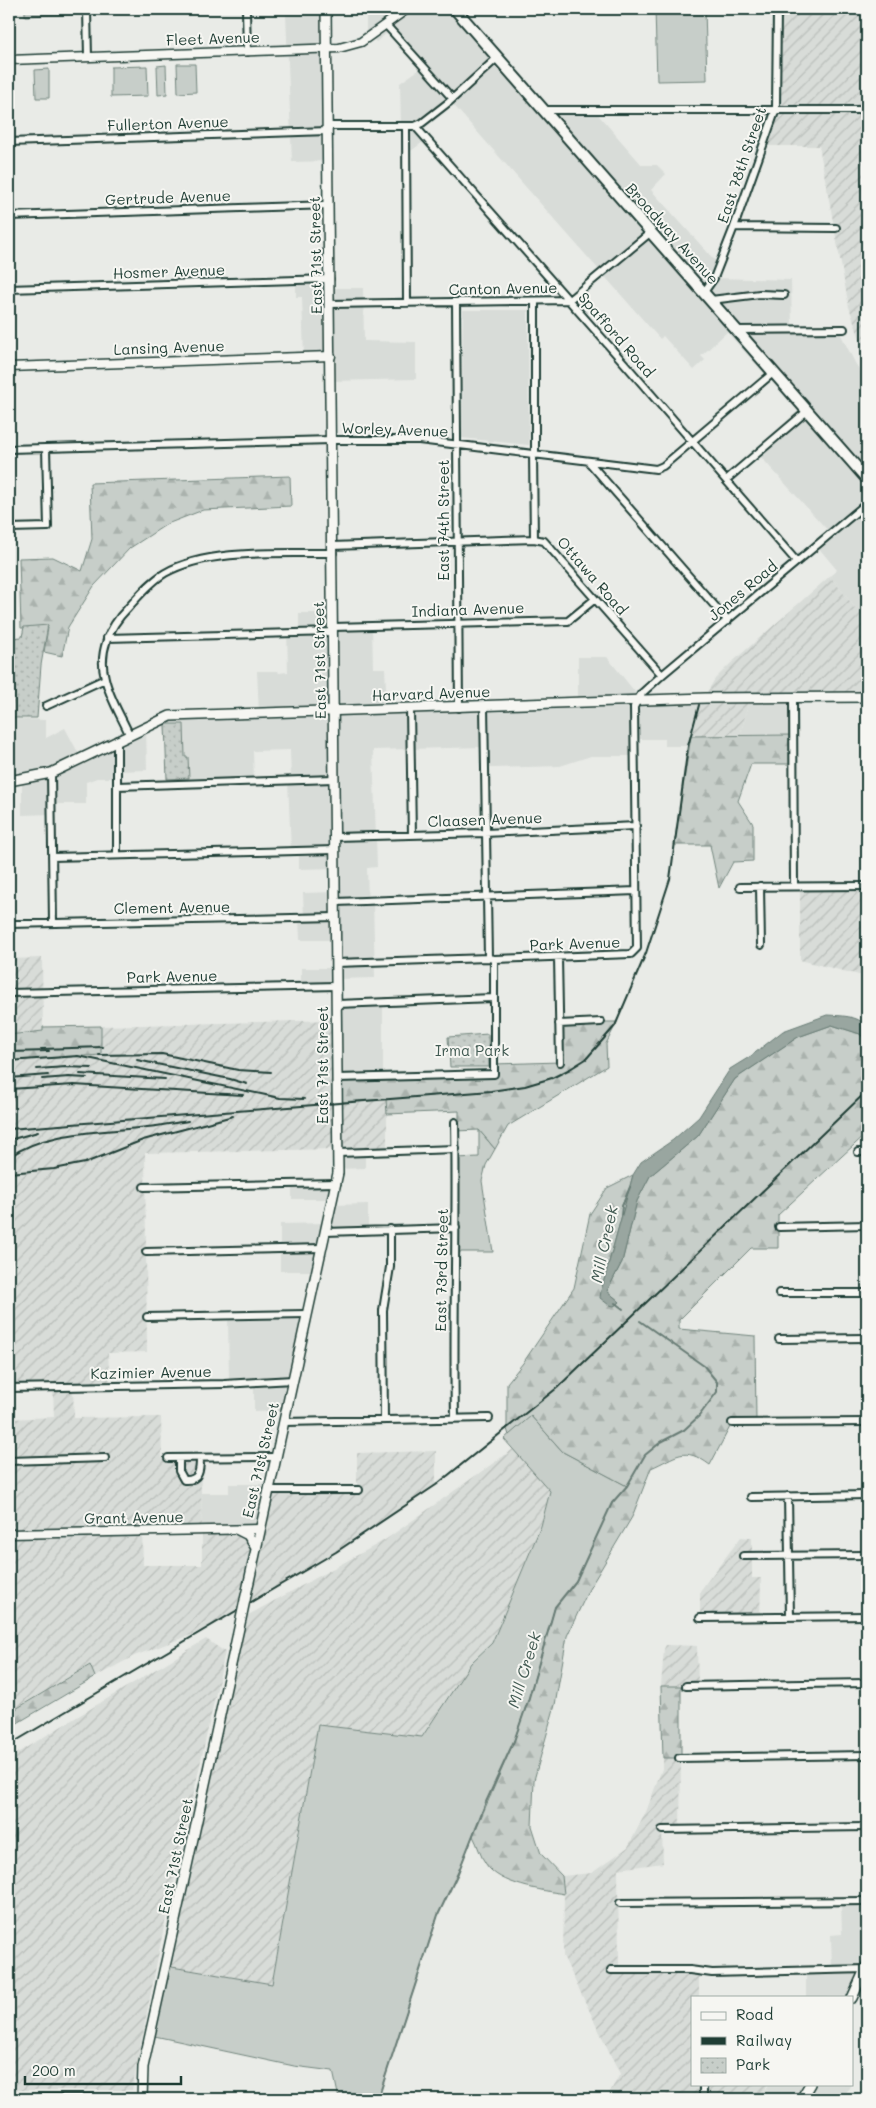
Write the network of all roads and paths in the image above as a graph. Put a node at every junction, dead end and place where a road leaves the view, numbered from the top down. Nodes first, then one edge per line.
1 (88, 9) edge
2 (246, 9) edge
3 (326, 9) edge
4 (407, 9) edge
5 (777, 9) edge
6 (460, 10) edge
7 (386, 25) junction
8 (327, 48) junction
9 (247, 52) junction
10 (88, 57) junction
11 (498, 58) junction
12 (9, 60) edge
13 (452, 98) junction
14 (776, 109) junction
15 (544, 110) junction
16 (867, 110) edge
17 (406, 126) junction
18 (415, 126) junction
19 (328, 128) junction
20 (9, 142) edge
21 (329, 205) junction
22 (9, 216) edge
23 (734, 227) junction
24 (836, 228) dead end
25 (650, 232) junction
26 (330, 279) junction
27 (9, 289) edge
28 (784, 295) dead end
29 (708, 296) junction
30 (569, 300) junction
31 (535, 301) junction
32 (456, 302) junction
33 (407, 303) junction
34 (330, 304) junction
35 (844, 329) dead end
36 (736, 330) junction
37 (331, 356) junction
38 (9, 367) edge
39 (773, 373) junction
40 (807, 410) junction
41 (331, 440) junction
42 (692, 441) junction
43 (456, 445) junction
44 (46, 448) junction
45 (9, 449) edge
46 (534, 454) junction
47 (588, 461) junction
48 (867, 479) edge
49 (726, 480) junction
50 (867, 503) edge
51 (9, 528) edge
52 (534, 539) junction
53 (457, 542) junction
54 (332, 549) junction
55 (797, 562) junction
56 (595, 599) junction
57 (728, 621) junction
58 (458, 623) junction
59 (333, 630) junction
60 (107, 638) junction
61 (662, 675) junction
62 (105, 679) junction
63 (793, 697) junction
64 (867, 697) edge
65 (637, 700) junction
66 (46, 706) dead end
67 (484, 706) junction
68 (459, 708) junction
69 (410, 709) junction
70 (334, 711) junction
71 (129, 734) junction
72 (117, 740) junction
73 (51, 773) junction
74 (334, 779) junction
75 (9, 781) edge
76 (117, 786) junction
77 (636, 826) junction
78 (485, 833) junction
79 (412, 836) junction
80 (335, 837) junction
81 (335, 850) junction
82 (117, 854) junction
83 (52, 857) junction
84 (760, 886) junction
85 (794, 886) junction
86 (867, 886) edge
87 (740, 887) dead end
88 (636, 891) junction
89 (487, 897) junction
90 (336, 902) junction
91 (336, 917) junction
92 (53, 923) junction
93 (9, 924) edge
94 (761, 945) dead end
95 (558, 957) junction
96 (491, 959) junction
97 (336, 963) junction
98 (336, 986) junction
99 (9, 994) edge
100 (493, 998) junction
101 (337, 1004) junction
102 (601, 1022) dead end
103 (559, 1024) junction
104 (560, 1062) dead end
105 (337, 1078) junction
106 (455, 1122) dead end
107 (456, 1150) junction
108 (858, 1152) dead end
109 (867, 1152) edge
110 (338, 1153) junction
111 (337, 1184) junction
112 (144, 1187) dead end
113 (867, 1225) edge
114 (779, 1227) dead end
115 (456, 1228) junction
116 (390, 1230) junction
117 (325, 1232) junction
118 (322, 1248) junction
119 (146, 1252) dead end
120 (867, 1292) edge
121 (779, 1293) dead end
122 (307, 1314) junction
123 (147, 1317) dead end
124 (867, 1338) edge
125 (779, 1339) dead end
126 (293, 1380) junction
127 (9, 1388) edge
128 (454, 1418) junction
129 (489, 1418) dead end
130 (384, 1420) junction
131 (284, 1422) junction
132 (867, 1422) edge
133 (732, 1423) dead end
134 (275, 1457) junction
135 (105, 1458) dead end
136 (168, 1458) dead end
137 (178, 1458) junction
138 (200, 1458) junction
139 (9, 1461) edge
140 (269, 1490) junction
141 (359, 1490) dead end
142 (867, 1495) edge
143 (788, 1496) junction
144 (751, 1497) dead end
145 (260, 1529) junction
146 (238, 1530) junction
147 (9, 1534) edge
148 (256, 1548) junction
149 (742, 1556) dead end
150 (867, 1556) edge
151 (789, 1557) junction
152 (867, 1616) edge
153 (700, 1618) dead end
154 (790, 1618) junction
155 (867, 1683) edge
156 (686, 1686) dead end
157 (867, 1755) edge
158 (679, 1758) dead end
159 (867, 1827) edge
160 (662, 1830) dead end
161 (867, 1901) edge
162 (620, 1903) dead end
163 (867, 1968) edge
164 (611, 1970) dead end
165 (853, 1996) edge
166 (704, 2086) edge
167 (809, 2086) edge
168 (9, 2098) edge
169 (142, 2099) edge
170 (704, 2099) edge
171 (801, 2099) edge

1 - 10 street
2 - 9 street
3 - 8 main road, East 71st Street
4 - 7 street, Fleet Avenue
5 - 14 street, East 78th Street
6 - 11 main road, Broadway Avenue
7 - 8 street, Fleet Avenue
7 - 13 street
8 - 9 street, Fleet Avenue
8 - 19 main road, East 71st Street
9 - 10 street, Fleet Avenue
10 - 12 street, Fleet Avenue
11 - 13 street
11 - 15 main road, Broadway Avenue
13 - 18 street
14 - 15 street
14 - 16 street
14 - 23 street, East 78th Street
15 - 25 main road, Broadway Avenue
17 - 18 street, Fullerton Avenue
17 - 19 street, Fullerton Avenue
17 - 33 street
18 - 30 street, Spafford Road
19 - 20 street, Fullerton Avenue
19 - 21 main road, East 71st Street
21 - 22 street, Gertrude Avenue
21 - 26 main road, East 71st Street
23 - 24 street
23 - 29 street, East 78th Street
25 - 29 main road, Broadway Avenue
25 - 30 street, Canton Avenue
26 - 27 street, Hosmer Avenue
26 - 34 main road, East 71st Street
28 - 29 street
29 - 36 main road, Broadway Avenue
30 - 31 street, Canton Avenue
30 - 42 street, Spafford Road
31 - 32 street, Canton Avenue
31 - 46 street
32 - 33 street, Canton Avenue
32 - 43 street, East 74th Street
33 - 34 street, Canton Avenue
34 - 37 main road, East 71st Street
35 - 36 street
36 - 39 main road, Broadway Avenue
37 - 38 street, Lansing Avenue
37 - 41 main road, East 71st Street
39 - 40 main road, Broadway Avenue
39 - 42 street, Worley Avenue
40 - 48 main road, Broadway Avenue
40 - 49 street
41 - 43 street, Worley Avenue
41 - 44 street, Worley Avenue
41 - 54 main road, East 71st Street
42 - 47 street, Worley Avenue
42 - 49 street, Spafford Road
43 - 46 street, Worley Avenue
43 - 53 street, East 74th Street
44 - 45 street, Worley Avenue
44 - 51 street
46 - 47 street, Worley Avenue
46 - 52 street
47 - 57 street
49 - 55 street, Spafford Road
50 - 55 street, Jones Road
52 - 53 street, Ottawa Road
52 - 56 street, Ottawa Road
53 - 54 street, Ottawa Road
53 - 58 street, East 74th Street
54 - 59 main road, East 71st Street
54 - 60 street, Ottawa Road
55 - 57 street, Jones Road
56 - 58 street, Indiana Avenue
56 - 61 street, Ottawa Road
57 - 61 street, Jones Road
58 - 59 street, Indiana Avenue
58 - 68 street, East 74th Street
59 - 60 street, Indiana Avenue
59 - 70 main road, East 71st Street
60 - 62 street, Ottawa Road
61 - 65 street, Jones Road
62 - 66 street
62 - 71 street, Ottawa Road
63 - 64 main road, Harvard Avenue
63 - 65 main road, Harvard Avenue
63 - 85 street
65 - 67 main road, Harvard Avenue
65 - 77 street
67 - 68 main road, Harvard Avenue
67 - 78 street
68 - 69 main road, Harvard Avenue
69 - 70 main road, Harvard Avenue
69 - 79 street
70 - 71 main road, Harvard Avenue
70 - 74 main road, East 71st Street
71 - 72 main road, Harvard Avenue
72 - 73 main road, Harvard Avenue
72 - 76 street
73 - 75 main road, Harvard Avenue
73 - 83 street
74 - 76 street
74 - 80 main road, East 71st Street
76 - 82 street
77 - 78 street, Claasen Avenue
77 - 88 street
78 - 79 street, Claasen Avenue
78 - 89 street
79 - 80 street, Claasen Avenue
80 - 81 main road, East 71st Street
81 - 82 street
81 - 90 main road, East 71st Street
82 - 83 street
83 - 92 street
84 - 85 street
84 - 87 street
84 - 94 street
85 - 86 street
88 - 89 street
88 - 95 street, Park Avenue
89 - 90 street
89 - 96 street
90 - 91 main road, East 71st Street
91 - 92 street, Clement Avenue
91 - 97 main road, East 71st Street
92 - 93 street, Clement Avenue
95 - 96 street, Park Avenue
95 - 103 street
96 - 97 street, Park Avenue
96 - 100 street
97 - 98 main road, East 71st Street
98 - 99 street, Park Avenue
98 - 101 main road, East 71st Street
100 - 101 street
100 - 105 street
101 - 105 main road, East 71st Street
102 - 103 street
103 - 104 street
105 - 110 main road, East 71st Street
106 - 107 street, East 73rd Street
107 - 110 street
107 - 115 street, East 73rd Street
108 - 109 street
110 - 111 main road, East 71st Street
111 - 112 street
111 - 117 main road, East 71st Street
113 - 114 street
115 - 116 street
115 - 128 street, East 73rd Street
116 - 117 street
116 - 130 street
117 - 118 main road, East 71st Street
118 - 119 street
118 - 122 main road, East 71st Street
120 - 121 street
122 - 123 street
122 - 126 main road, East 71st Street
124 - 125 street
126 - 127 street, Kazimier Avenue
126 - 131 main road, East 71st Street
128 - 129 street
128 - 130 street
130 - 131 street
131 - 134 main road, East 71st Street
132 - 133 street
134 - 138 street
134 - 140 main road, East 71st Street
135 - 139 street
136 - 137 street
137 - 138 street
137 - 138 street
140 - 141 street
140 - 145 main road, East 71st Street
142 - 143 street
143 - 144 street
143 - 151 street
145 - 146 street, Grant Avenue
145 - 148 main road, East 71st Street
146 - 147 street, Grant Avenue
146 - 148 main road
148 - 169 main road, East 71st Street, bridge
149 - 151 street
150 - 151 street
151 - 154 street
152 - 154 street
153 - 154 street
155 - 156 street
157 - 158 street
159 - 160 street
161 - 162 street
163 - 164 street
163 - 165 main road
166 - 170 street
167 - 171 main road
168 - 169 street

